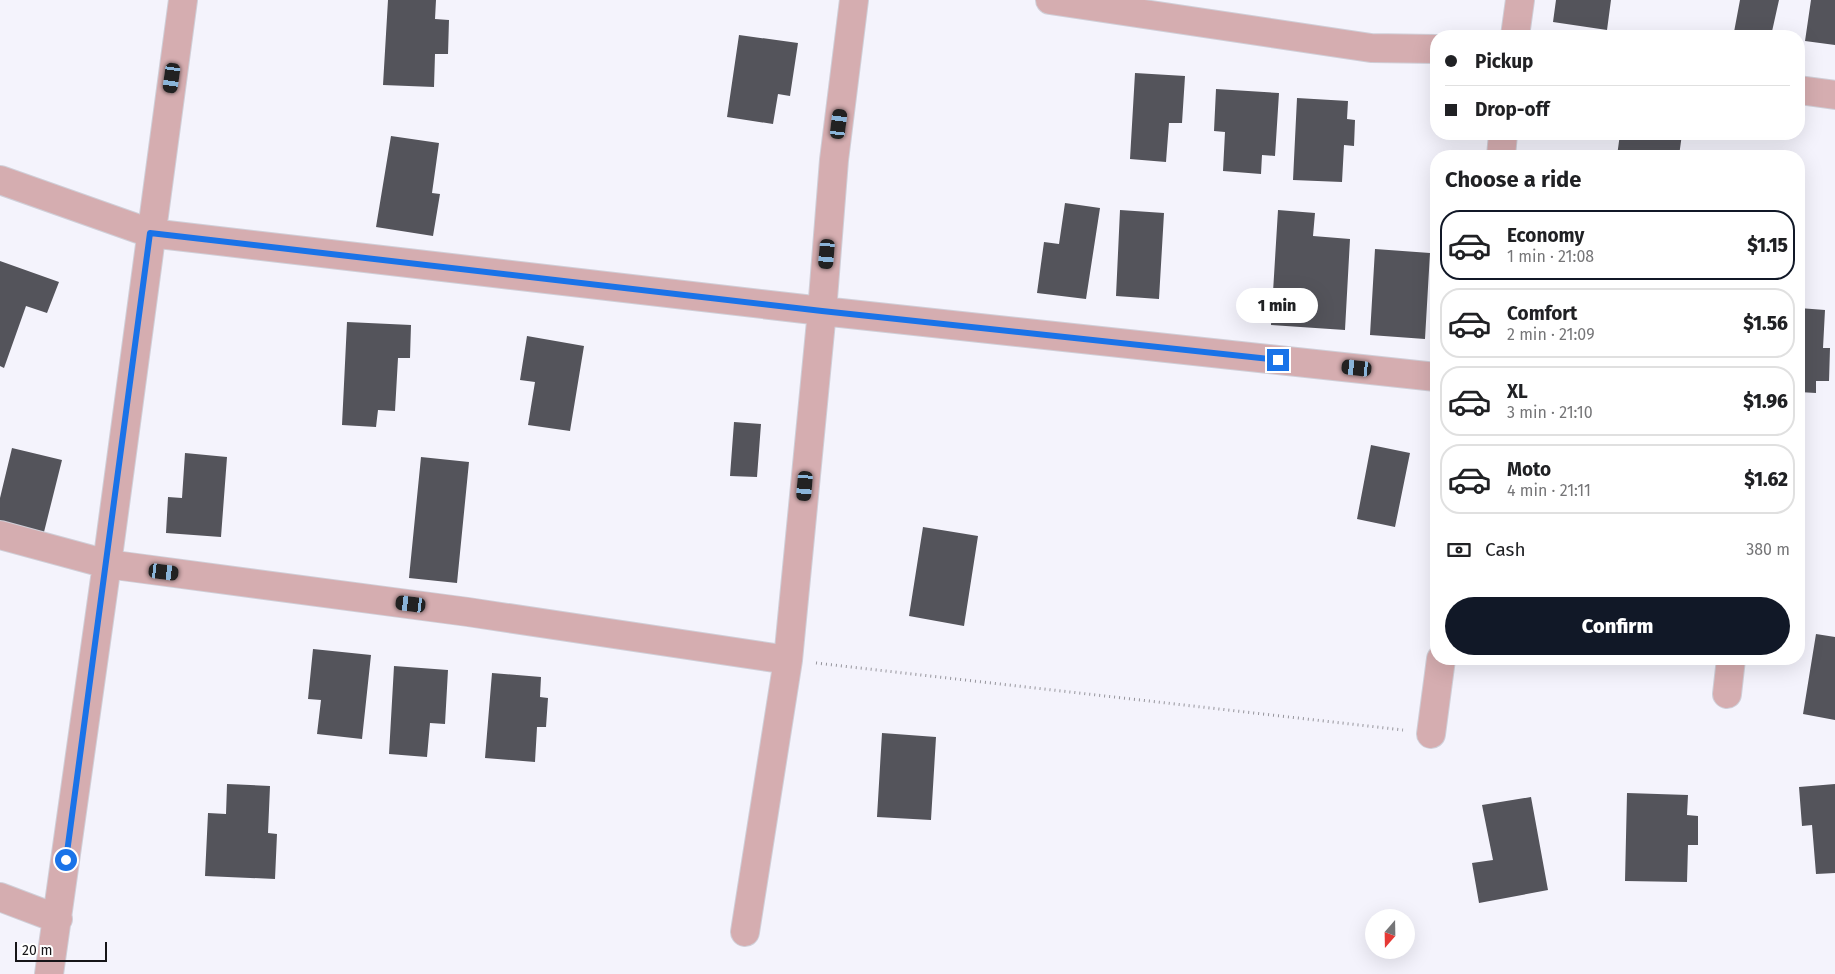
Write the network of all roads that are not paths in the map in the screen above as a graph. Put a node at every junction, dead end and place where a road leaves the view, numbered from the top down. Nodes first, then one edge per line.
1 (182, 0) edge
2 (854, 0) edge
3 (1050, 0) edge
4 (1520, 0) edge
5 (1515, 30) edge
6 (1430, 49) edge
7 (1805, 91) edge
8 (1835, 95) edge
9 (0, 180) edge
10 (150, 233) junction
11 (822, 311) junction
12 (1430, 376) edge
13 (0, 535) edge
14 (107, 564) junction
15 (788, 660) junction
16 (1440, 665) edge
17 (1730, 665) edge
18 (1727, 694) dead end
19 (1431, 734) road end
20 (0, 897) edge
21 (58, 919) junction
22 (745, 932) dead end
23 (49, 974) edge

1 - 10 street
2 - 11 street
3 - 6 street
4 - 5 street
7 - 8 street
9 - 10 street
10 - 11 street
10 - 14 street
11 - 12 street
11 - 15 street
13 - 14 street
14 - 15 street
14 - 21 street
15 - 22 street
16 - 19 street
17 - 18 street
20 - 21 street
21 - 23 street

